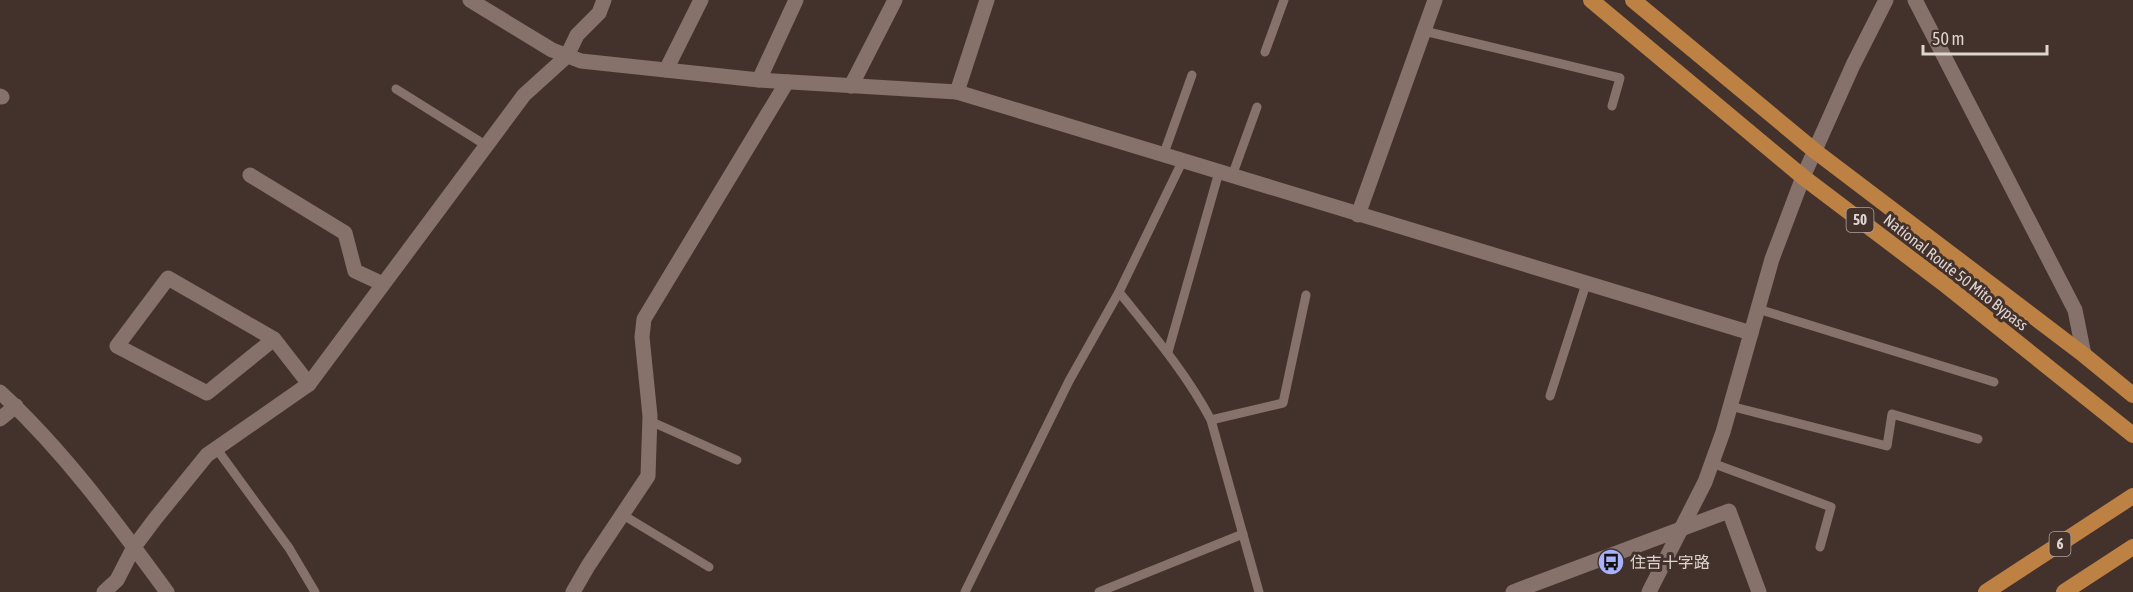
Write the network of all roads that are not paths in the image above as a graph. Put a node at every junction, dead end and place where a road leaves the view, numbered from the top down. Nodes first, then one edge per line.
1 (470, 0) edge
2 (604, 0) edge
3 (701, 0) edge
4 (796, 0) edge
5 (895, 0) edge
6 (987, 0) edge
7 (1284, 0) edge
8 (1435, 0) edge
9 (1591, 0) edge
10 (1633, 0) edge
11 (1886, 0) edge
12 (1915, 0) edge
13 (1424, 31) junction
14 (1265, 52) dead end
15 (567, 56) junction
16 (666, 70) junction
17 (1192, 75) dead end
18 (759, 80) junction
19 (787, 82) junction
20 (851, 86) junction
21 (396, 89) dead end
22 (957, 92) junction
23 (1257, 106) dead end
24 (1612, 106) dead end
25 (487, 146) junction
26 (1815, 151) junction
27 (1163, 156) junction
28 (1182, 162) junction
29 (1226, 174) junction
30 (250, 175) dead end
31 (1803, 177) junction
32 (1358, 215) junction
33 (383, 284) junction
34 (1587, 284) junction
35 (1119, 291) junction
36 (1306, 295) dead end
37 (1758, 309) junction
38 (1751, 333) junction
39 (274, 339) junction
40 (1168, 352) junction
41 (2084, 356) junction
42 (1994, 382) dead end
43 (309, 384) junction
44 (0, 392) edge
45 (2133, 395) edge
46 (1550, 396) dead end
47 (16, 406) junction
48 (1730, 406) junction
49 (0, 419) edge
50 (1211, 420) junction
51 (650, 421) junction
52 (2133, 435) edge
53 (1978, 439) dead end
54 (216, 448) junction
55 (737, 460) dead end
56 (1712, 463) junction
57 (2133, 496) edge
58 (623, 515) junction
59 (1683, 527) junction
60 (1243, 534) junction
61 (134, 547) junction
62 (1820, 547) dead end
63 (2133, 547) edge
64 (709, 567) dead end
65 (1543, 587) edge
66 (104, 592) edge
67 (167, 592) edge
68 (315, 592) edge
69 (573, 592) edge
70 (964, 592) edge
71 (1098, 592) edge
72 (1259, 592) edge
73 (1513, 592) edge
74 (1649, 592) edge
75 (1759, 592) edge
76 (1986, 592) edge
77 (2064, 592) edge

1 - 15 street
2 - 15 street
3 - 16 street
4 - 18 street
5 - 20 street
6 - 22 street
7 - 14 lane
8 - 13 street
9 - 31 highway, National Route 50 Mito Bypass / 50
10 - 26 highway, National Route 50 Mito Bypass / 50
11 - 26 street
12 - 41 street
13 - 24 lane
13 - 32 street
15 - 16 street
15 - 25 street
16 - 18 street
17 - 27 lane
18 - 19 street
19 - 20 street
19 - 51 street
20 - 22 street
21 - 25 lane
22 - 27 street
23 - 29 lane
25 - 33 street
26 - 31 street
26 - 41 highway, National Route 50 Mito Bypass / 50
27 - 28 street
28 - 29 street
28 - 35 lane
29 - 32 street
29 - 40 lane
30 - 33 street
31 - 37 street
31 - 52 highway, National Route 50 Mito Bypass / 50
32 - 34 street
33 - 43 street
34 - 38 street
34 - 46 lane
35 - 40 lane
35 - 70 lane
36 - 50 lane
37 - 38 street
37 - 42 lane
38 - 48 street
39 - 39 street
39 - 43 street
40 - 50 lane
41 - 45 highway, 50
43 - 54 street
44 - 47 street
47 - 49 street
47 - 61 street
48 - 53 lane
48 - 56 street
50 - 60 lane
51 - 55 lane
51 - 58 street
54 - 61 street
54 - 68 lane
56 - 59 street
56 - 62 lane
57 - 76 highway, 6
58 - 64 lane
58 - 69 street
59 - 65 street
59 - 74 street
59 - 75 street
60 - 71 lane
60 - 72 lane
61 - 66 street
61 - 67 street
63 - 77 highway
65 - 73 street

